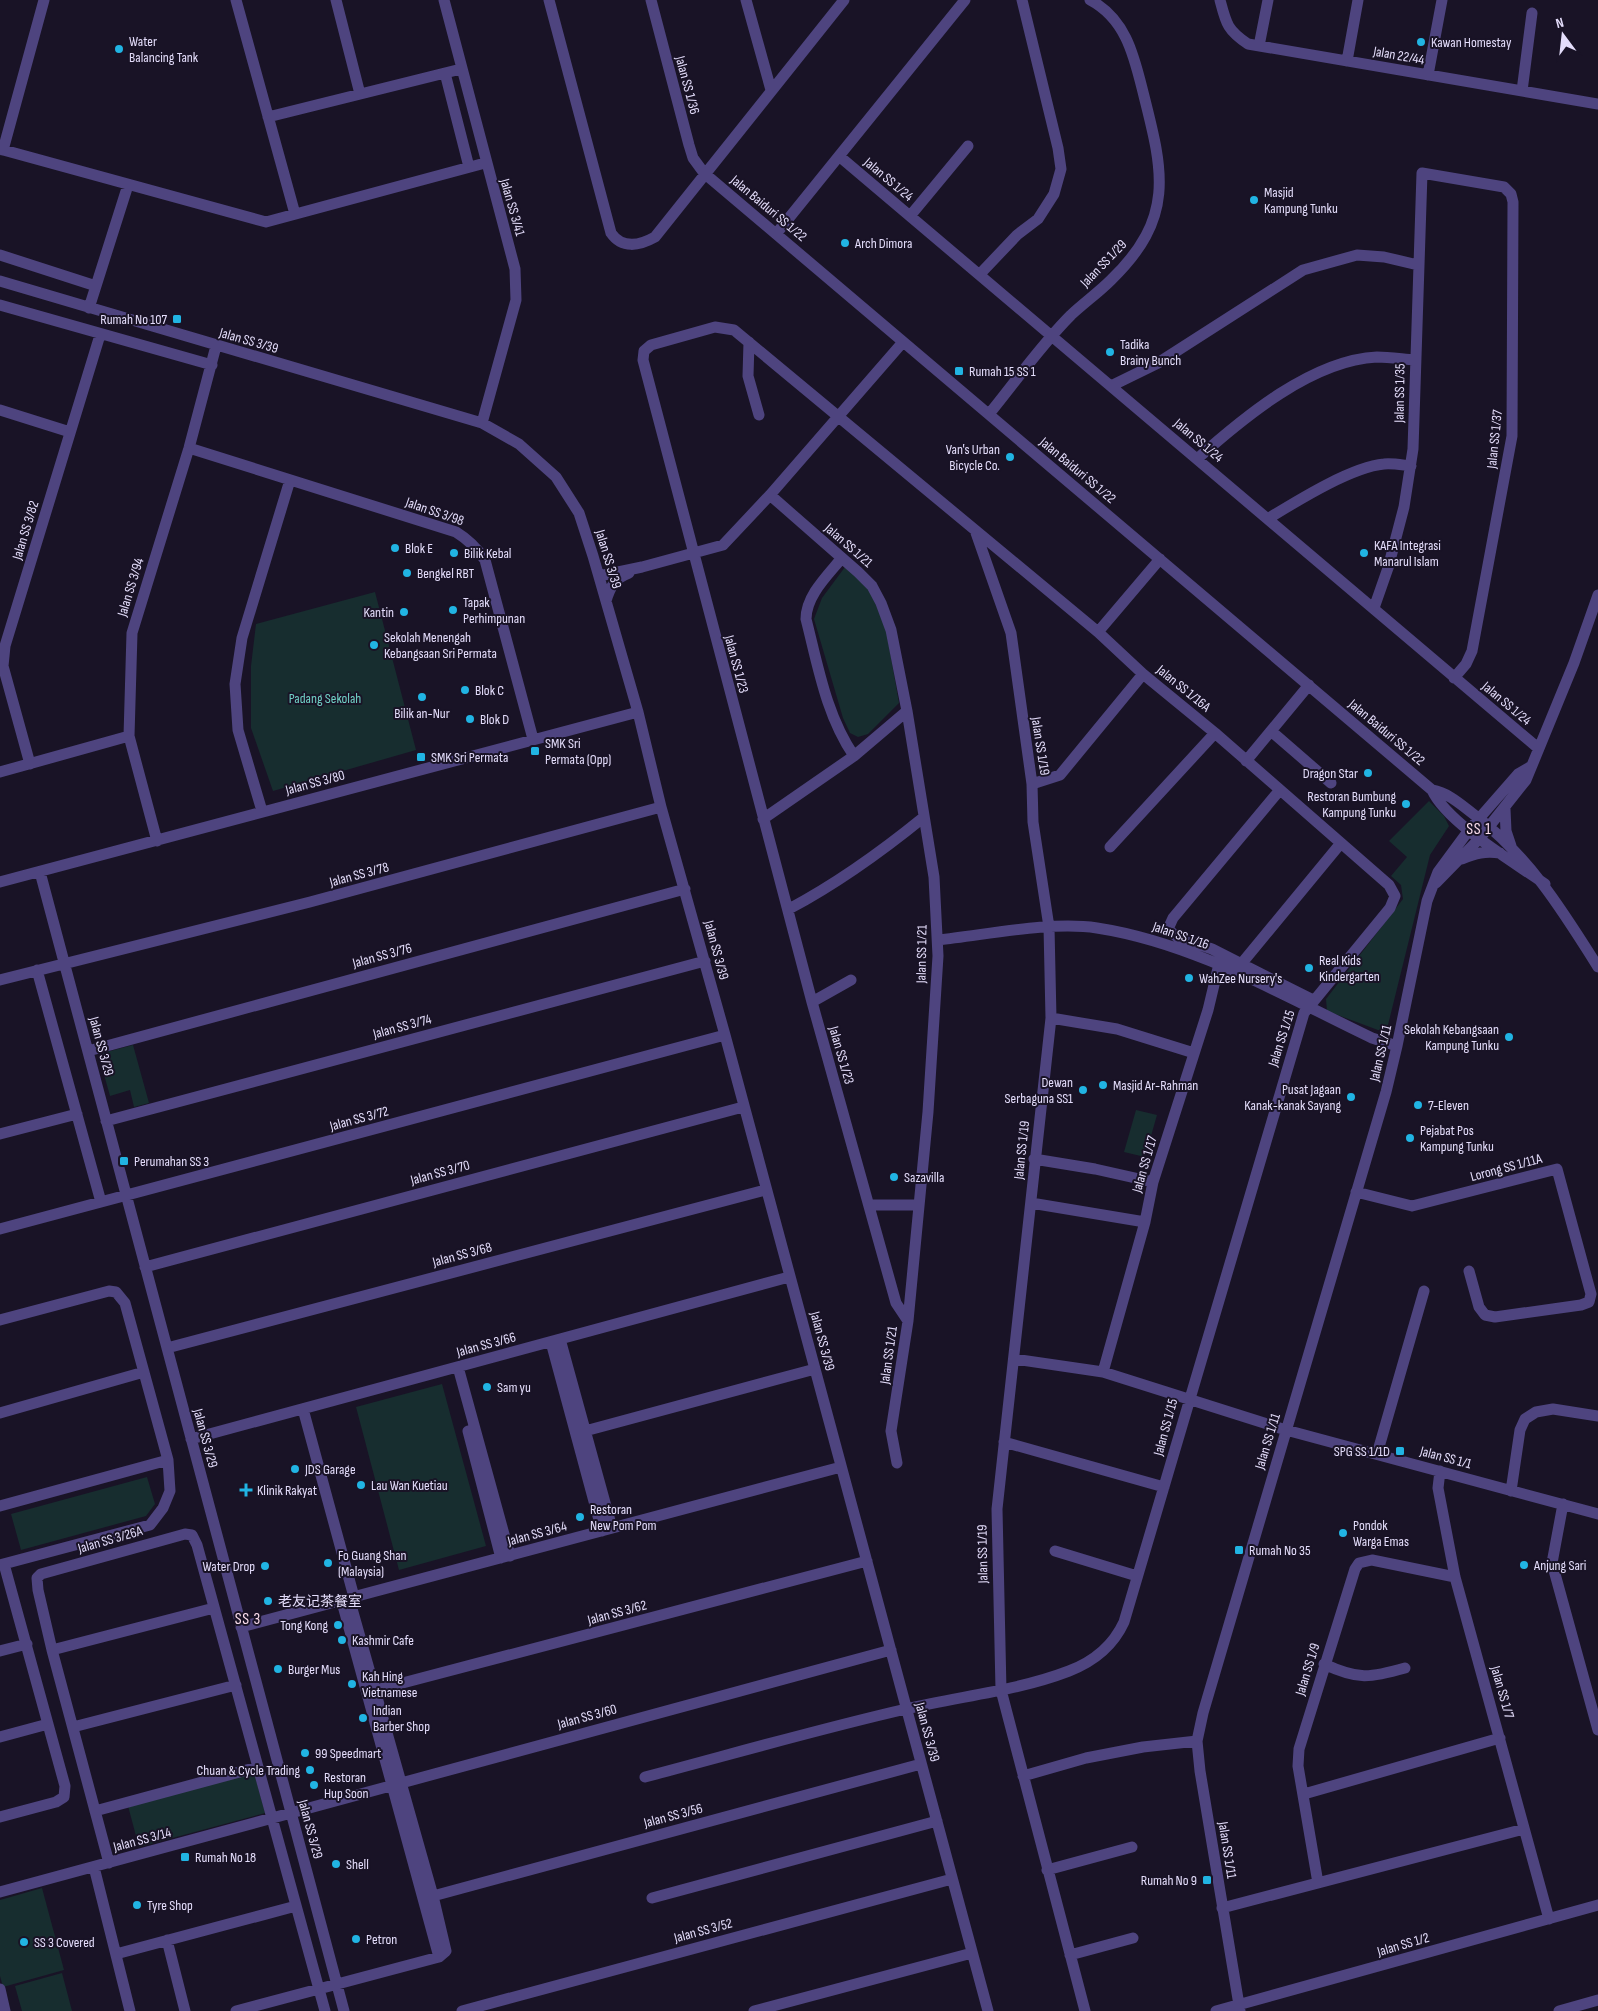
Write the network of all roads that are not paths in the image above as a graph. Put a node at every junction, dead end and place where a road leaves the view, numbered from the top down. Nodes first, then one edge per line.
1 (44, 0) edge
2 (236, 0) edge
3 (336, 0) edge
4 (444, 0) edge
5 (549, 0) edge
6 (651, 0) edge
7 (746, 0) edge
8 (844, 0) edge
9 (965, 0) edge
10 (1022, 0) edge
11 (1091, 0) edge
12 (1220, 0) edge
13 (1268, 0) edge
14 (1358, 0) edge
15 (1442, 0) edge
16 (1532, 13) dead end
17 (1259, 46) junction
18 (1347, 61) junction
19 (461, 69) junction
20 (445, 73) junction
21 (1428, 75) junction
22 (771, 90) junction
23 (1522, 91) junction
24 (360, 94) junction
25 (1598, 104) edge
26 (268, 117) junction
27 (968, 146) dead end
28 (2, 150) edge
29 (839, 156) junction
30 (485, 163) junction
31 (469, 167) junction
32 (704, 173) junction
33 (1422, 173) joint
34 (128, 185) junction
35 (295, 214) junction
36 (910, 216) junction
37 (776, 234) junction
38 (0, 255) edge
39 (1418, 265) junction
40 (980, 274) junction
41 (0, 281) edge
42 (96, 286) junction
43 (0, 305) edge
44 (89, 308) junction
45 (100, 335) junction
46 (1051, 338) junction
47 (749, 342) junction
48 (903, 342) junction
49 (216, 346) junction
50 (1415, 360) junction
51 (212, 365) junction
52 (1111, 386) junction
53 (0, 410) edge
54 (989, 414) junction
55 (839, 415) junction
56 (759, 416) dead end
57 (482, 423) junction
58 (70, 432) junction
59 (189, 448) junction
60 (1197, 459) junction
61 (1411, 466) junction
62 (290, 480) junction
63 (770, 495) junction
64 (1269, 518) junction
65 (975, 530) junction
66 (692, 554) junction
67 (841, 558) junction
68 (1160, 559) junction
69 (642, 567) junction
70 (599, 576) junction
71 (1598, 595) edge
72 (606, 601) junction
73 (1374, 608) junction
74 (1098, 632) junction
75 (2, 667) edge
76 (1143, 674) junction
77 (1454, 678) junction
78 (1309, 686) junction
79 (908, 711) junction
80 (638, 712) junction
81 (1271, 731) junction
82 (1215, 733) junction
83 (129, 736) junction
84 (533, 739) junction
85 (1538, 748) junction
86 (854, 756) junction
87 (1246, 760) junction
88 (30, 764) junction
89 (0, 772) edge
90 (1331, 783) dead end
91 (1032, 784) junction
92 (1432, 790) junction
93 (1279, 791) junction
94 (1501, 805) junction
95 (661, 807) junction
96 (1464, 807) junction
97 (262, 812) junction
98 (1453, 815) junction
99 (924, 816) junction
100 (1479, 818) junction
101 (763, 819) junction
102 (1490, 827) junction
103 (1469, 830) junction
104 (1480, 838) junction
105 (157, 840) junction
106 (1340, 843) junction
107 (1110, 847) dead end
108 (1506, 850) junction
109 (1452, 860) junction
110 (40, 872) junction
111 (0, 882) edge
112 (685, 890) junction
113 (789, 909) junction
114 (1049, 927) junction
115 (938, 940) junction
116 (705, 961) junction
117 (64, 963) junction
118 (1242, 963) junction
119 (1218, 964) junction
120 (1598, 967) edge
121 (37, 970) junction
122 (0, 980) edge
123 (851, 980) dead end
124 (812, 1002) junction
125 (1310, 1004) junction
126 (1051, 1018) junction
127 (725, 1035) junction
128 (1398, 1046) junction
129 (88, 1051) junction
130 (1194, 1053) junction
131 (743, 1107) junction
132 (77, 1114) junction
133 (106, 1121) junction
134 (0, 1134) edge
135 (1034, 1159) junction
136 (1153, 1182) junction
137 (765, 1190) junction
138 (1356, 1192) junction
139 (126, 1196) junction
140 (100, 1202) junction
141 (1031, 1203) junction
142 (868, 1205) junction
143 (919, 1205) junction
144 (1145, 1222) junction
145 (0, 1229) edge
146 (145, 1267) junction
147 (1470, 1271) dead end
148 (789, 1277) junction
149 (1424, 1291) dead end
150 (0, 1320) edge
151 (908, 1321) junction
152 (555, 1340) junction
153 (167, 1348) junction
154 (1014, 1359) junction
155 (454, 1368) junction
156 (815, 1369) junction
157 (144, 1372) junction
158 (1103, 1372) junction
159 (1188, 1399) junction
160 (303, 1409) junction
161 (0, 1413) edge
162 (1598, 1416) edge
163 (1286, 1430) junction
164 (584, 1431) junction
165 (191, 1439) junction
166 (1004, 1442) junction
167 (1378, 1454) junction
168 (168, 1460) junction
169 (897, 1463) dead end
170 (841, 1467) junction
171 (1440, 1472) junction
172 (1164, 1487) junction
173 (1511, 1490) junction
174 (1563, 1504) junction
175 (0, 1506) edge
176 (1598, 1514) edge
177 (607, 1530) junction
178 (1055, 1551) dead end
179 (506, 1557) junction
180 (867, 1562) junction
181 (2, 1565) edge
182 (1137, 1576) junction
183 (1455, 1577) junction
184 (348, 1598) junction
185 (214, 1608) junction
186 (241, 1627) junction
187 (27, 1644) junction
188 (52, 1650) junction
189 (891, 1650) junction
190 (0, 1651) edge
191 (1324, 1664) junction
192 (1405, 1668) dead end
193 (236, 1685) junction
194 (376, 1690) junction
195 (1001, 1690) junction
196 (906, 1709) junction
197 (1596, 1718) edge
198 (48, 1724) junction
199 (73, 1727) junction
200 (1598, 1730) edge
201 (0, 1737) edge
202 (1500, 1738) junction
203 (1197, 1741) junction
204 (921, 1764) junction
205 (258, 1767) junction
206 (1023, 1776) junction
207 (645, 1777) dead end
208 (396, 1783) junction
209 (1304, 1794) junction
210 (95, 1811) junction
211 (291, 1814) junction
212 (0, 1817) edge
213 (272, 1819) junction
214 (937, 1822) junction
215 (1524, 1829) junction
216 (1132, 1847) dead end
217 (109, 1863) junction
218 (94, 1867) junction
219 (1047, 1870) junction
220 (952, 1878) junction
221 (1318, 1883) junction
222 (0, 1892) edge
223 (434, 1896) junction
224 (652, 1898) dead end
225 (1598, 1905) edge
226 (296, 1906) junction
227 (1222, 1908) junction
228 (1549, 1919) junction
229 (1133, 1938) dead end
230 (167, 1940) junction
231 (972, 1953) junction
232 (116, 1954) junction
233 (1070, 1955) junction
234 (439, 1957) junction
235 (337, 1984) junction
236 (0, 1989) edge
237 (318, 1989) junction
238 (1598, 2000) edge
239 (1239, 2008) edge
240 (6, 2011) edge
241 (130, 2011) edge
242 (185, 2011) edge
243 (236, 2011) edge
244 (325, 2011) edge
245 (344, 2011) edge
246 (462, 2011) edge
247 (754, 2011) edge
248 (988, 2011) edge
249 (1085, 2011) edge
250 (1216, 2011) edge
251 (1559, 2011) edge

1 - 28 street
2 - 26 street
3 - 24 street
4 - 19 street, Jalan SS 3/41
5 - 32 street
6 - 32 street, Jalan SS 1/36
7 - 22 street
8 - 22 street
9 - 29 street
10 - 40 street
11 - 46 street, Jalan SS 1/29
12 - 17 street, Jalan 22/44
13 - 17 street
14 - 18 street
15 - 21 street
16 - 23 street
17 - 18 street, Jalan 22/44
18 - 21 street, Jalan 22/44
19 - 20 street
19 - 30 street, Jalan SS 3/41
20 - 24 street
20 - 31 street
21 - 23 street, Jalan 22/44
22 - 32 street
23 - 25 street, Jalan 22/44
24 - 26 street
26 - 35 street
27 - 36 street
28 - 34 street
29 - 36 street, Jalan SS 1/24
29 - 37 street
30 - 31 street
30 - 57 street, Jalan SS 3/41
31 - 35 street
32 - 37 street, Jalan Baiduri SS 1/22
33 - 39 street, Jalan SS 1/35
33 - 77 street, Jalan SS 1/37
34 - 35 street
34 - 42 street
36 - 40 street, Jalan SS 1/24
37 - 48 street, Jalan Baiduri SS 1/22
38 - 42 street
39 - 50 street, Jalan SS 1/35
39 - 52 street
40 - 46 street, Jalan SS 1/24
41 - 44 street, Jalan SS 3/39
42 - 44 street
43 - 45 street
44 - 49 street, Jalan SS 3/39
45 - 51 street
45 - 58 street, Jalan SS 3/82
46 - 52 street, Jalan SS 1/24
46 - 54 street, Jalan SS 1/29
47 - 55 street, Jalan SS 1/23
47 - 56 street
47 - 66 street, Jalan SS 1/23
48 - 54 street, Jalan Baiduri SS 1/22
48 - 55 street
49 - 51 street, Jalan SS 3/94
49 - 57 street, Jalan SS 3/39
50 - 60 street
50 - 61 street, Jalan SS 1/35
51 - 59 street, Jalan SS 3/94
52 - 60 street, Jalan SS 1/24
53 - 58 street
54 - 68 street, Jalan Baiduri SS 1/22
55 - 63 street
55 - 65 street, Jalan SS 1/16A
57 - 70 street, Jalan SS 3/39
58 - 75 street, Jalan SS 3/82
59 - 62 street, Jalan SS 3/98
59 - 83 street, Jalan SS 3/94
60 - 64 street, Jalan SS 1/24
61 - 64 street
61 - 73 street, Jalan SS 1/35
62 - 84 street, Jalan SS 3/98
62 - 97 street
63 - 66 street
63 - 67 street, Jalan SS 1/21
64 - 73 street, Jalan SS 1/24
65 - 74 street, Jalan SS 1/16A
65 - 91 street, Jalan SS 1/19
66 - 69 street
66 - 101 street, Jalan SS 1/23
67 - 79 street, Jalan SS 1/21
67 - 86 street
68 - 74 street
68 - 78 street, Jalan Baiduri SS 1/22
69 - 70 street
69 - 72 street
70 - 72 street, Jalan SS 3/39
71 - 85 street
72 - 80 street, Jalan SS 3/39
73 - 77 street, Jalan SS 1/24
74 - 76 street, Jalan SS 1/16A
75 - 88 street, Jalan SS 3/82
76 - 82 street, Jalan SS 1/16A
76 - 91 street
77 - 85 street, Jalan SS 1/24
78 - 81 street
78 - 92 street, Jalan Baiduri SS 1/22
79 - 86 street
79 - 99 street, Jalan SS 1/21
80 - 84 street, Jalan SS 3/80
80 - 95 street, Jalan SS 3/39
81 - 87 street
81 - 90 street
82 - 87 street, Jalan SS 1/16A
82 - 107 street
83 - 88 street
83 - 105 street, Jalan SS 3/94
84 - 97 street, Jalan SS 3/80
85 - 94 street
86 - 101 street
87 - 93 street, Jalan SS 1/16A
88 - 89 street
91 - 114 street, Jalan SS 1/19
92 - 96 street
92 - 98 street
93 - 106 street, Jalan SS 1/16A
93 - 118 street, Jalan SS 1/16
94 - 96 street
94 - 100 street, Jalan SS 1/11
94 - 102 street, Jalan SS 1/11
94 - 108 street
95 - 112 street, Jalan SS 3/39
95 - 117 street, Jalan SS 3/78
96 - 100 street
97 - 105 street, Jalan SS 3/80
98 - 103 street
98 - 109 street
99 - 113 street
99 - 115 street, Jalan SS 1/21
100 - 102 street
100 - 103 street, Jalan SS 1/11
101 - 113 street, Jalan SS 1/23
102 - 104 street, Jalan SS 1/11
102 - 108 street
103 - 104 street
103 - 109 street, Jalan SS 1/11
104 - 108 street
104 - 109 street, Jalan SS 1/11
105 - 110 street, Jalan SS 3/80
106 - 118 street
106 - 125 street, Jalan SS 1/16A
108 - 109 street
108 - 120 street
109 - 128 street, Jalan SS 1/11
110 - 111 street, Jalan SS 3/80
110 - 117 street, Jalan SS 3/29
112 - 116 street, Jalan SS 3/39
112 - 129 street, Jalan SS 3/76
113 - 124 street, Jalan SS 1/23
114 - 115 street, Jalan SS 1/16
114 - 119 street, Jalan SS 1/16
114 - 126 street, Jalan SS 1/19
115 - 143 street, Jalan SS 1/21
116 - 127 street, Jalan SS 3/39
116 - 133 street, Jalan SS 3/74
117 - 121 street, Jalan SS 3/78
117 - 129 street, Jalan SS 3/29
118 - 125 street, Jalan SS 1/16
119 - 125 street, Jalan SS 1/16
119 - 130 street, Jalan SS 1/17
121 - 122 street, Jalan SS 3/78
121 - 132 street
123 - 124 street
124 - 142 street, Jalan SS 1/23
125 - 128 street, Jalan SS 1/16
125 - 159 street, Jalan SS 1/15
126 - 130 street
126 - 135 street, Jalan SS 1/19
127 - 131 street, Jalan SS 3/39
127 - 139 street, Jalan SS 3/72
128 - 138 street, Jalan SS 1/11
129 - 133 street, Jalan SS 3/29
130 - 136 street, Jalan SS 1/17
131 - 137 street, Jalan SS 3/39
131 - 146 street, Jalan SS 3/70
132 - 134 street
132 - 140 street
133 - 139 street, Jalan SS 3/29
135 - 136 street
135 - 141 street, Jalan SS 1/19
136 - 144 street, Jalan SS 1/17
137 - 148 street, Jalan SS 3/39
137 - 153 street, Jalan SS 3/68
138 - 147 street, Lorong SS 1/11A
138 - 163 street, Jalan SS 1/11
139 - 140 street, Jalan SS 3/72
139 - 146 street, Jalan SS 3/29
140 - 145 street, Jalan SS 3/72
141 - 144 street
141 - 154 street, Jalan SS 1/19
142 - 143 street
142 - 151 street, Jalan SS 1/23
143 - 151 street, Jalan SS 1/21
144 - 158 street, Jalan SS 1/17
146 - 153 street, Jalan SS 3/29
148 - 152 street, Jalan SS 3/66
148 - 156 street, Jalan SS 3/39
149 - 167 street
150 - 157 street
151 - 169 street, Jalan SS 1/21
152 - 155 street, Jalan SS 3/66
152 - 164 street
152 - 177 street
153 - 165 street, Jalan SS 3/29
154 - 158 street, Jalan SS 1/1
154 - 166 street, Jalan SS 1/19
155 - 160 street, Jalan SS 3/66
155 - 179 street
156 - 164 street
156 - 170 street, Jalan SS 3/39
157 - 161 street
157 - 168 street
158 - 159 street, Jalan SS 1/1
159 - 163 street, Jalan SS 1/1
159 - 172 street, Jalan SS 1/15
160 - 165 street, Jalan SS 3/66
160 - 184 street
162 - 173 street
163 - 167 street, Jalan SS 1/1
163 - 203 street, Jalan SS 1/11
164 - 177 street
165 - 186 street, Jalan SS 3/29
166 - 172 street
166 - 195 street, Jalan SS 1/19
167 - 171 street, Jalan SS 1/1
168 - 175 street
168 - 181 street
170 - 177 street, Jalan SS 3/64
170 - 180 street, Jalan SS 3/39
171 - 173 street, Jalan SS 1/1
171 - 183 street, Jalan SS 1/7
172 - 182 street, Jalan SS 1/15
173 - 174 street, Jalan SS 1/1
174 - 176 street, Jalan SS 1/1
174 - 197 street
177 - 179 street, Jalan SS 3/64
178 - 182 street
179 - 184 street, Jalan SS 3/64
180 - 189 street, Jalan SS 3/39
180 - 194 street, Jalan SS 3/62
181 - 187 street
182 - 195 street, Jalan SS 1/15
183 - 191 street, Jalan SS 1/9
183 - 202 street, Jalan SS 1/7
184 - 186 street, Jalan SS 3/64
184 - 194 street
184 - 208 street
185 - 188 street
185 - 188 street, Jalan SS 3/26A
185 - 193 street, Jalan SS 3/26A
186 - 211 street, Jalan SS 3/29
187 - 190 street
187 - 198 street
188 - 199 street, Jalan SS 3/26A
189 - 196 street, Jalan SS 3/39
189 - 208 street, Jalan SS 3/60
191 - 192 street
191 - 209 street, Jalan SS 1/9
193 - 199 street
193 - 205 street, Jalan SS 3/26A
194 - 208 street
195 - 196 street, Jalan SS 1/15
195 - 206 street, Jalan SS 1/19
196 - 204 street, Jalan SS 3/39
196 - 207 street, Jalan SS 1/15
197 - 200 street
198 - 201 street
198 - 212 street
199 - 210 street, Jalan SS 3/26A
202 - 209 street
202 - 215 street, Jalan SS 1/7
203 - 206 street
203 - 227 street, Jalan SS 1/11
204 - 214 street, Jalan SS 3/39
204 - 223 street, Jalan SS 3/56
205 - 210 street
205 - 213 street, Jalan SS 3/26A
206 - 219 street, Jalan SS 1/19
208 - 211 street, Jalan SS 3/60
208 - 223 street
208 - 234 street
209 - 221 street, Jalan SS 1/9
210 - 217 street, Jalan SS 3/26A
211 - 213 street, Jalan SS 3/14
211 - 235 street, Jalan SS 3/29
213 - 217 street, Jalan SS 3/14
213 - 226 street, Jalan SS 3/26A
214 - 220 street, Jalan SS 3/39
214 - 224 street
215 - 221 street
215 - 228 street, Jalan SS 1/7
216 - 219 street
217 - 218 street, Jalan SS 3/14
218 - 222 street, Jalan SS 3/14
218 - 232 street
219 - 233 street, Jalan SS 1/19
220 - 231 street, Jalan SS 3/39
220 - 246 street, Jalan SS 3/52
221 - 227 street
223 - 234 street
225 - 228 street, Jalan SS 1/2
226 - 230 street
226 - 237 street, Jalan SS 3/26A
227 - 239 street, Jalan SS 1/11
228 - 239 street, Jalan SS 1/2
229 - 233 street
230 - 232 street
230 - 242 street
231 - 247 street
231 - 248 street, Jalan SS 3/39
232 - 241 street
233 - 249 street, Jalan SS 1/19
234 - 235 street
235 - 237 street
235 - 245 street, Jalan SS 3/29
236 - 240 street
237 - 243 street
237 - 244 street, Jalan SS 3/26A
238 - 251 street
239 - 250 street, Jalan SS 1/2

